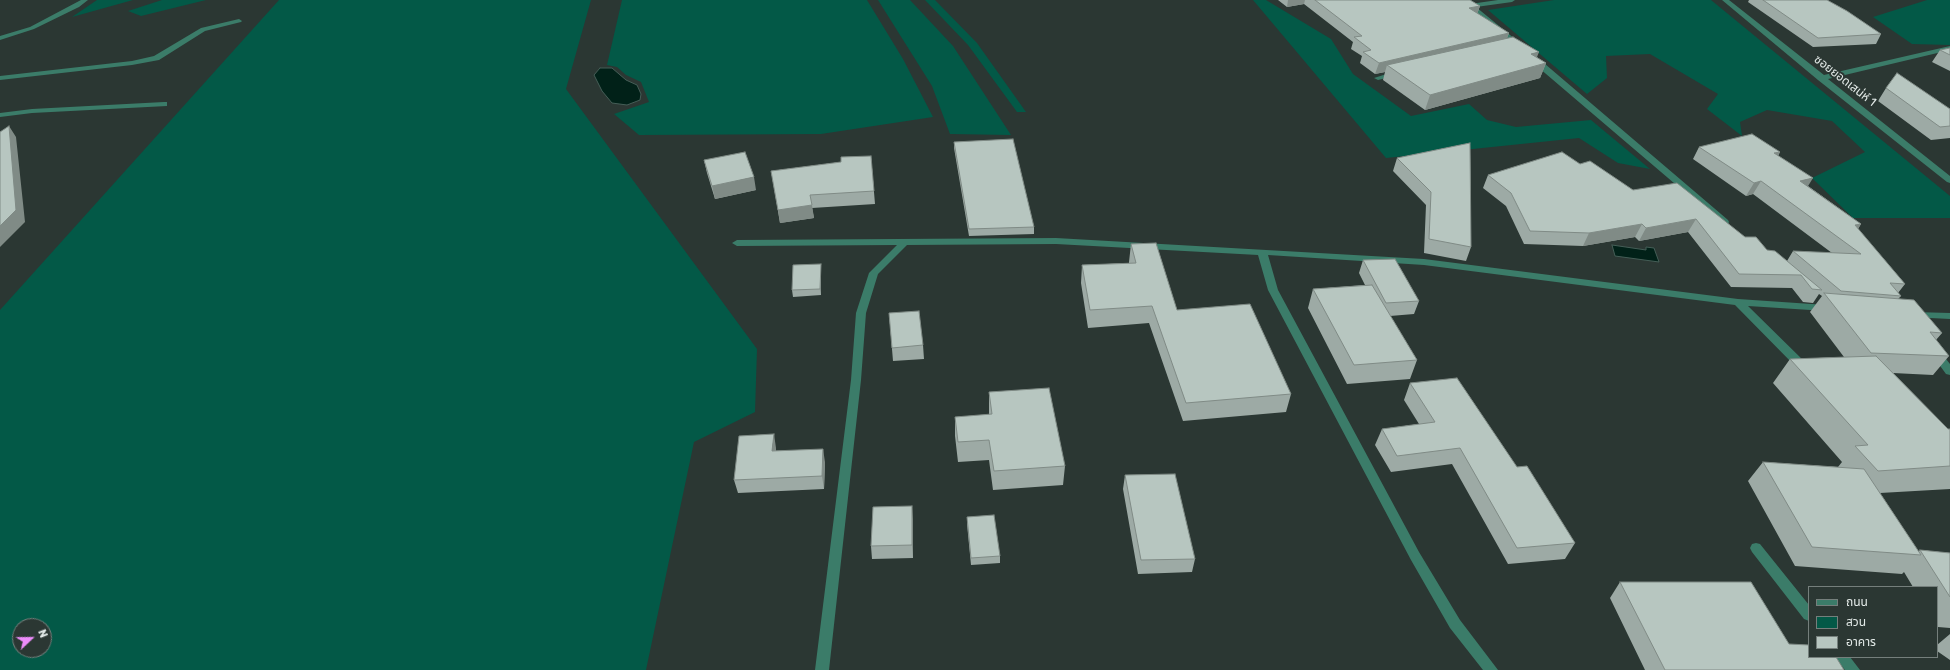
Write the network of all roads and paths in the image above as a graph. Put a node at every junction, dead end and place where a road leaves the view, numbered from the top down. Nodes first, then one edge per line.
1 (85, 0) edge
2 (1512, 0) edge
3 (1725, 0) edge
4 (239, 21) dead end
5 (0, 38) edge
6 (1950, 48) edge
7 (1401, 72) edge
8 (0, 78) edge
9 (1378, 78) dead end
10 (1821, 78) junction
11 (164, 104) dead end
12 (0, 115) edge
13 (1950, 180) edge
14 (1730, 226) edge
15 (905, 242) junction
16 (738, 243) dead end
17 (1262, 252) junction
18 (1815, 298) edge
19 (1738, 302) junction
20 (1950, 316) edge
21 (1915, 328) edge
22 (1930, 346) edge
23 (1950, 371) edge
24 (1809, 373) edge
25 (1756, 548) dead end
26 (1808, 614) edge
27 (1843, 658) edge
28 (822, 670) edge
29 (1491, 670) edge
30 (1853, 670) edge

1 - 5 street
2 - 14 street
3 - 10 street, ซอยยอดเสน่ห์ 1
4 - 8 street
6 - 10 street
7 - 9 street
10 - 13 street, ซอยยอดเสน่ห์ 1
11 - 12 street
15 - 16 street
15 - 17 street
15 - 28 street
17 - 19 street
17 - 29 street
18 - 19 street
19 - 24 street
20 - 21 street
22 - 23 street
25 - 26 street
27 - 30 street

